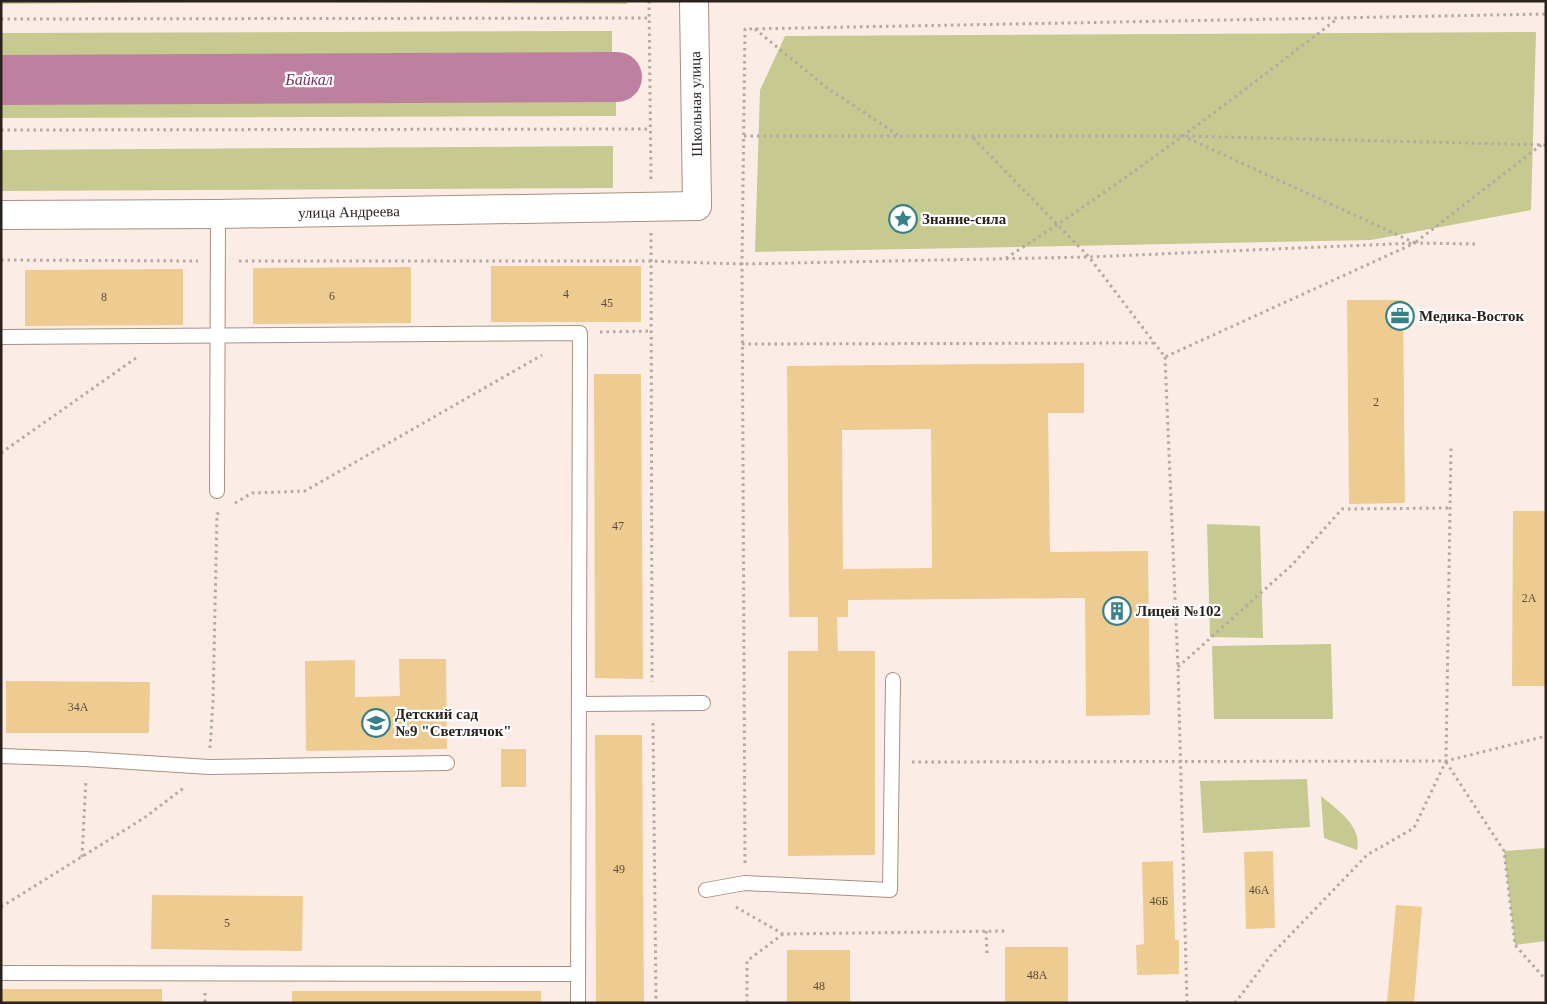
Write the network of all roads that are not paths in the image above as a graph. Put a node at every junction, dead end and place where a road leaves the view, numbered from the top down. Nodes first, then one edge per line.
1 (694, 1) edge
2 (697, 206) joint
3 (218, 214) junction
4 (1, 215) edge
5 (1, 337) edge
6 (216, 337) junction
7 (217, 491) dead end
8 (893, 680) dead end
9 (703, 703) dead end
10 (580, 704) junction
11 (1, 756) edge
12 (447, 763) dead end
13 (706, 890) road end
14 (1, 973) edge
15 (578, 974) junction
16 (578, 1003) edge

1 - 2 street, Школьная улица
2 - 3 street, улица Андреева
3 - 4 street, улица Андреева
3 - 6 lane
5 - 6 lane
6 - 7 lane
6 - 10 lane
8 - 13 lane
9 - 10 lane
10 - 15 lane
11 - 12 lane
14 - 15 lane
15 - 16 lane

